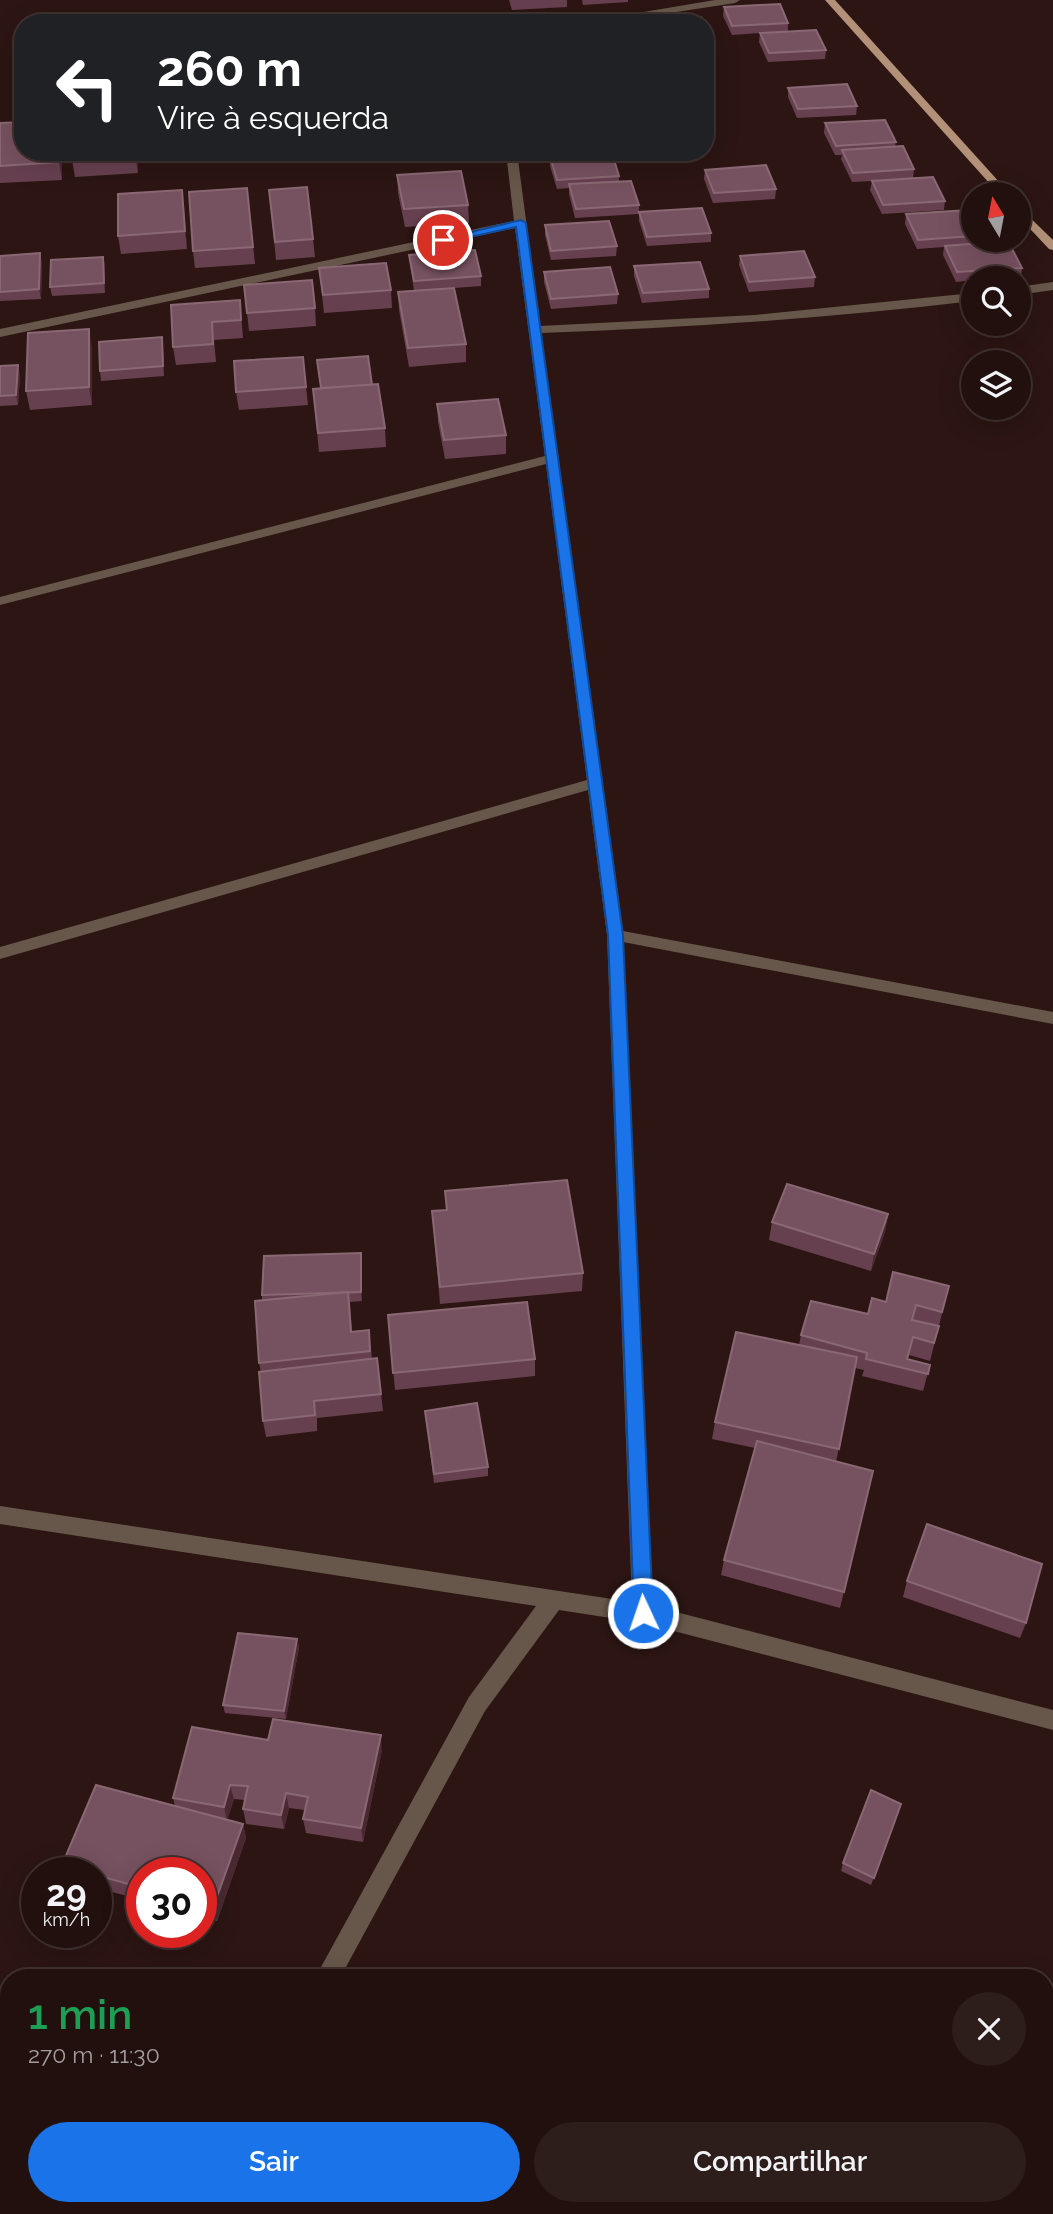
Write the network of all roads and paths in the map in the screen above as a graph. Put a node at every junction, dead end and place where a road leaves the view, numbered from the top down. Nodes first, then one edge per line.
1 (735, 0) edge
2 (830, 0) edge
3 (642, 14) edge
4 (512, 161) edge
5 (994, 182) edge
6 (521, 223) junction
7 (1031, 223) edge
8 (1053, 247) edge
9 (1053, 286) edge
10 (1031, 289) edge
11 (961, 298) edge
12 (536, 330) junction
13 (0, 333) edge
14 (553, 458) junction
15 (0, 601) edge
16 (596, 783) junction
17 (615, 935) junction
18 (0, 953) edge
19 (1053, 1018) edge
20 (0, 1514) edge
21 (554, 1599) junction
22 (643, 1613) junction
23 (1053, 1720) edge
24 (332, 1969) edge

1 - 3 street
2 - 5 main road
4 - 6 street
6 - 12 street
6 - 13 street
7 - 8 main road
9 - 10 street
11 - 12 street
12 - 14 street
14 - 15 street
14 - 16 street
16 - 17 street
16 - 18 street
17 - 19 street
17 - 22 street
20 - 21 street
21 - 22 street
21 - 24 street
22 - 23 street

